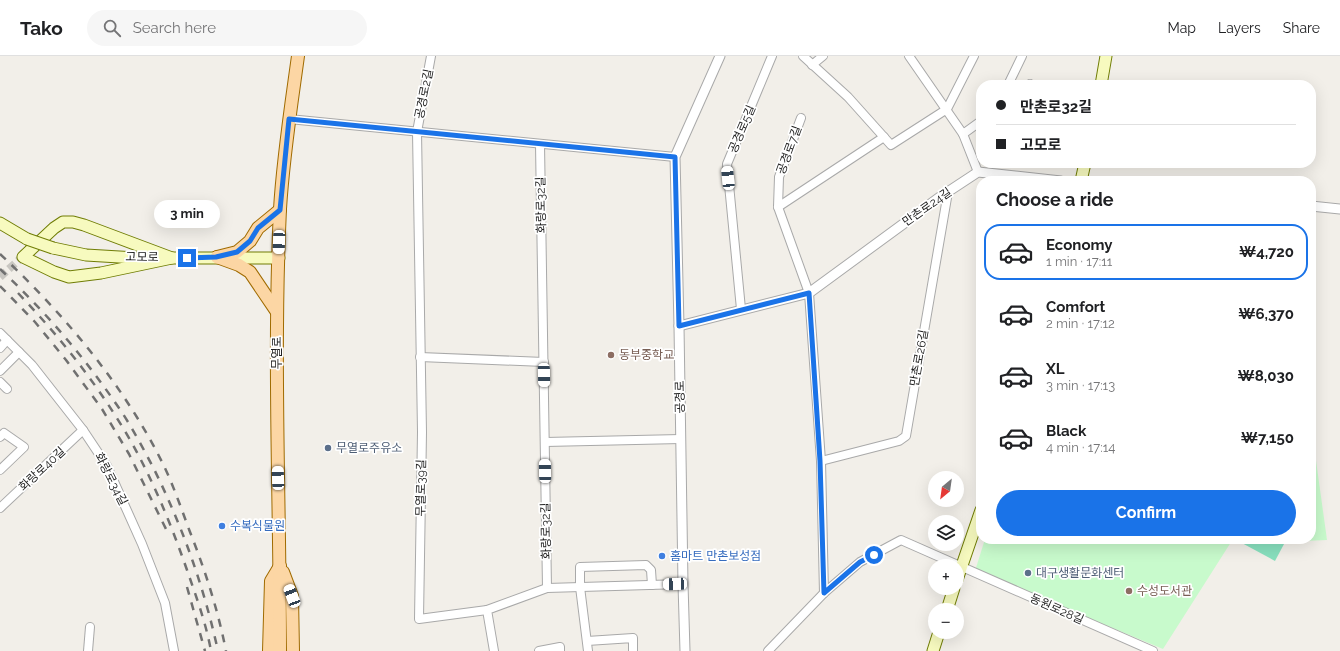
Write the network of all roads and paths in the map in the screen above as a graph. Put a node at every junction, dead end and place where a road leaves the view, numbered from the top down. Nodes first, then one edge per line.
1 (298, 56) edge
2 (431, 56) edge
3 (720, 56) edge
4 (772, 56) edge
5 (803, 56) edge
6 (823, 56) edge
7 (974, 56) edge
8 (1022, 56) edge
9 (1106, 56) edge
10 (911, 57) edge
11 (812, 65) junction
12 (1010, 80) edge
13 (1102, 80) edge
14 (946, 109) junction
15 (801, 118) dead end
16 (289, 119) junction
17 (976, 125) edge
18 (417, 132) junction
19 (963, 134) junction
20 (884, 137) junction
21 (540, 144) junction
22 (675, 157) junction
23 (976, 167) edge
24 (976, 168) edge
25 (978, 172) junction
26 (1015, 176) edge
27 (948, 192) junction
28 (778, 207) junction
29 (1316, 207) edge
30 (1340, 209) edge
31 (280, 210) junction
32 (0, 224) edge
33 (216, 257) junction
34 (172, 258) junction
35 (278, 258) junction
36 (809, 293) junction
37 (741, 309) junction
38 (277, 312) junction
39 (679, 326) junction
40 (0, 333) edge
41 (7, 340) junction
42 (0, 348) edge
43 (19, 352) junction
44 (420, 357) junction
45 (544, 362) junction
46 (0, 371) edge
47 (0, 382) edge
48 (7, 389) dead end
49 (83, 430) junction
50 (0, 436) edge
51 (681, 439) junction
52 (545, 442) junction
53 (820, 461) junction
54 (0, 470) edge
55 (0, 508) edge
56 (976, 524) edge
57 (943, 559) edge
58 (964, 559) edge
59 (280, 566) junction
60 (964, 568) edge
61 (683, 584) junction
62 (652, 585) junction
63 (580, 587) junction
64 (547, 588) junction
65 (824, 593) junction
66 (487, 610) junction
67 (90, 627) dead end
68 (936, 639) edge
69 (587, 641) junction
70 (88, 651) edge
71 (174, 651) edge
72 (269, 651) edge
73 (280, 651) edge
74 (293, 651) edge
75 (494, 651) edge
76 (539, 651) edge
77 (560, 651) edge
78 (588, 651) edge
79 (633, 651) edge
80 (685, 651) edge
81 (768, 651) edge
82 (932, 651) edge
83 (1153, 651) edge

1 - 16 main road, 무열로
2 - 18 street, 공경로2길
3 - 22 street, 공경로
4 - 37 street, 공경로5길
5 - 11 street
6 - 11 street
7 - 14 street
8 - 12 street
9 - 13 main road
10 - 14 street
11 - 20 street
14 - 19 street
14 - 20 street
15 - 28 street, 공경로7길
16 - 18 street
16 - 31 main road, 무열로
17 - 19 street
18 - 21 street
18 - 44 street, 무열로39길
19 - 23 street
20 - 28 street
21 - 22 street
21 - 45 street, 화랑로32길
22 - 39 street, 공경로
24 - 25 street
25 - 26 street
25 - 27 street, 만촌로24길
27 - 36 street, 만촌로24길
27 - 53 street, 만촌로26길
28 - 36 street
29 - 30 street
31 - 33 main road
31 - 35 main road, 무열로
32 - 34 main road, 고모로, bridge
33 - 34 main road, 고모로
33 - 35 main road, 고모로
33 - 38 main road
34 - 34 main road
35 - 38 main road, 무열로
36 - 37 street, 만촌로24길
36 - 53 street
37 - 39 street, 만촌로24길
38 - 59 main road, 무열로
39 - 51 street, 공경로
40 - 41 street, 화랑로34길
41 - 42 street
41 - 43 street, 화랑로34길
43 - 46 street
43 - 49 street, 화랑로34길
44 - 45 street
44 - 66 street, 무열로39길
45 - 52 street, 화랑로32길
47 - 48 street
49 - 55 street, 화랑로40길
49 - 71 street, 화랑로34길
50 - 54 street
51 - 52 street
51 - 61 street, 공경로
52 - 64 street, 화랑로32길
53 - 65 street
56 - 58 main road
57 - 65 street, 동원로28길
59 - 72 main road
59 - 73 main road, 무열로
59 - 74 main road
60 - 83 street, 동원로28길
61 - 62 street
61 - 80 street, 공경로
62 - 63 street
62 - 63 street
63 - 64 street
63 - 69 street
64 - 66 street
65 - 81 street
66 - 75 street
67 - 70 street
68 - 82 main road
69 - 78 street
69 - 79 street
76 - 77 street

